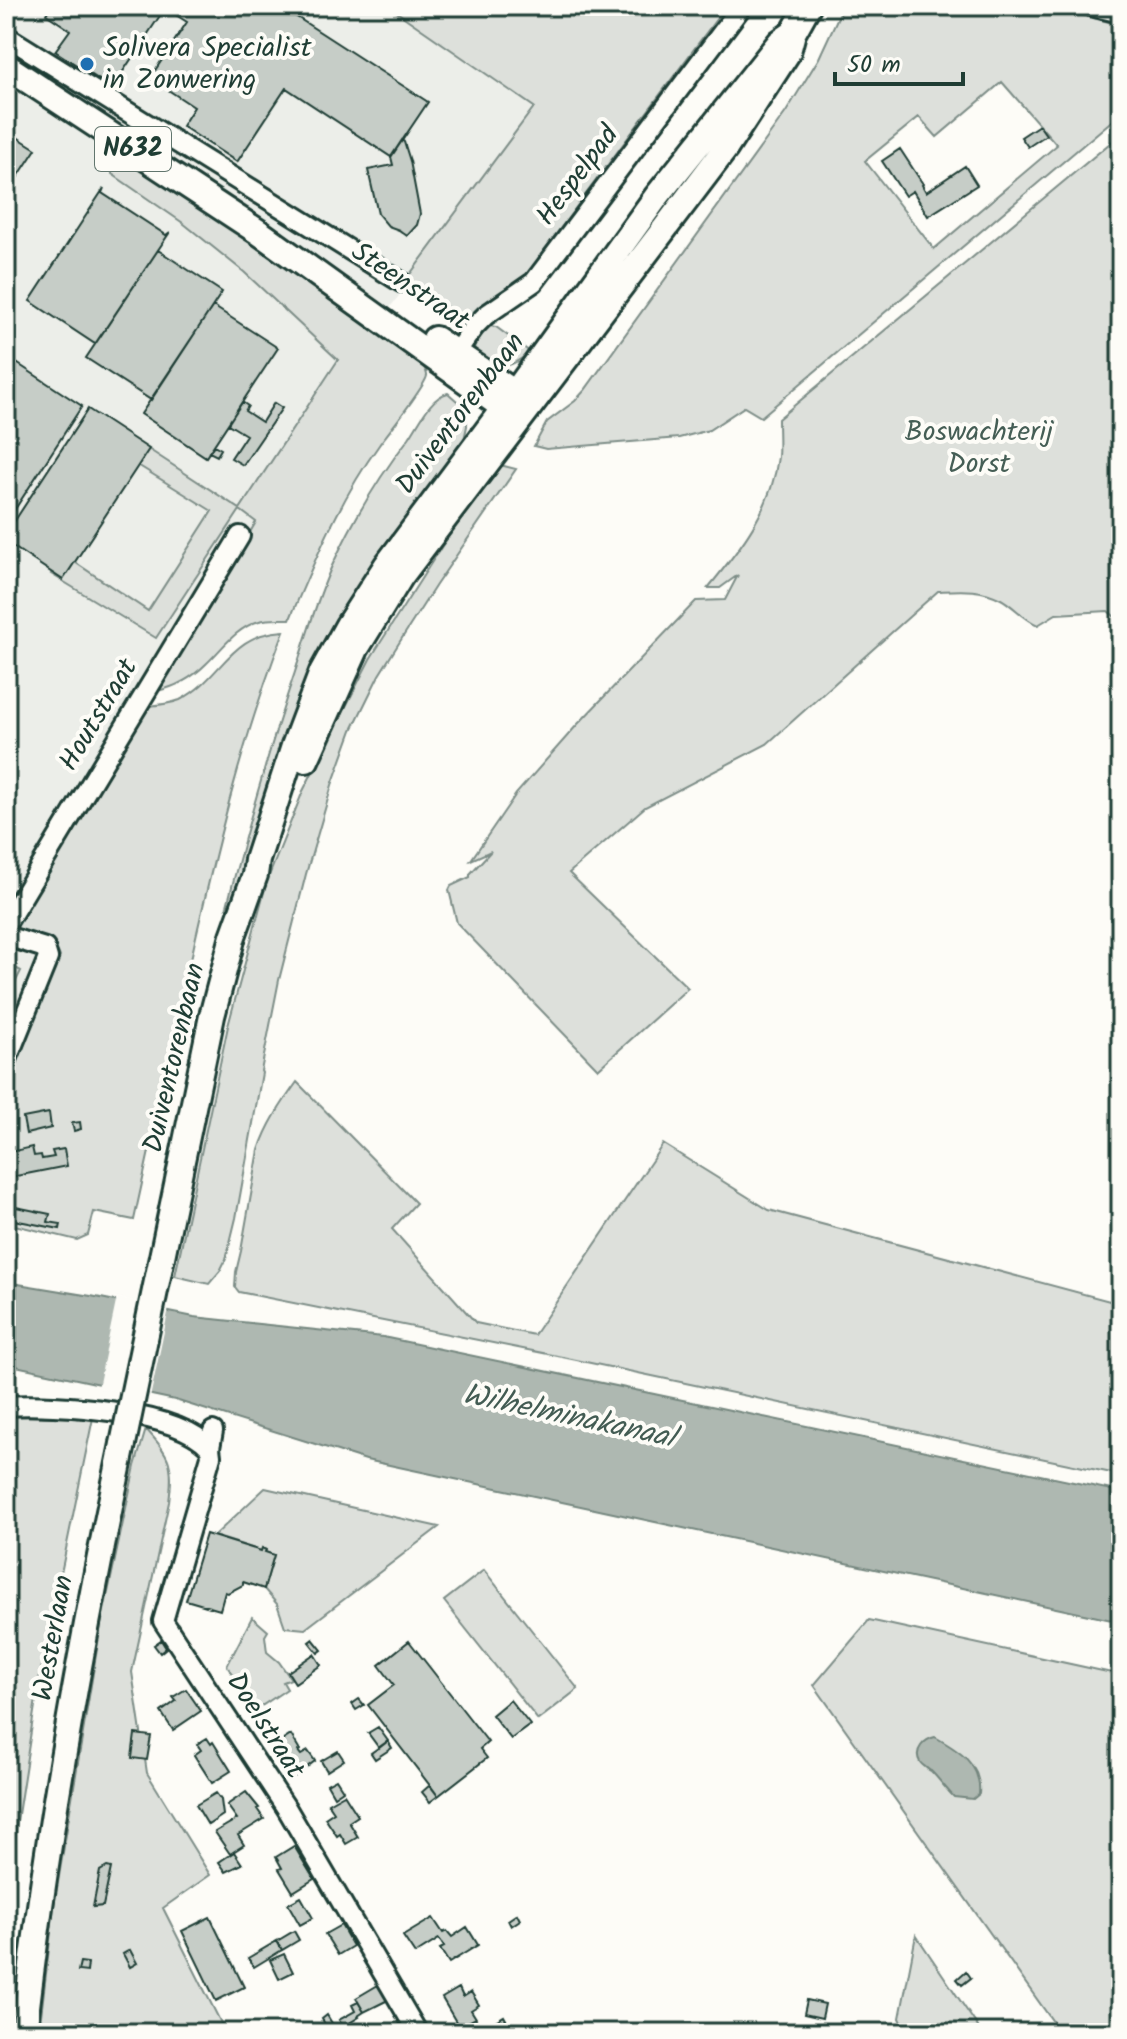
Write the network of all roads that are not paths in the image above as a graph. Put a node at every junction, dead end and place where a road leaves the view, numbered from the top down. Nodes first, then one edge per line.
1 (742, 6) edge
2 (808, 6) edge
3 (1091, 6) edge
4 (1121, 13) edge
5 (9, 46) edge
6 (6, 66) edge
7 (116, 104) junction
8 (101, 128) junction
9 (401, 282) dead end
10 (451, 360) junction
11 (515, 404) junction
12 (240, 536) dead end
13 (6, 924) edge
14 (6, 936) edge
15 (6, 1062) edge
16 (162, 1257) joint
17 (6, 1406) edge
18 (24, 2033) edge
19 (418, 2033) edge

1 - 10 street, Hespelpad
2 - 11 main road, Duiventorenbaan
3 - 4 street
5 - 7 street, Steenstraat
6 - 8 main road, Steenstraat / N632
7 - 8 street
7 - 9 street, Steenstraat
8 - 10 main road, Steenstraat / N632
10 - 11 main road, Steenstraat / N632
11 - 16 main road, Duiventorenbaan
12 - 13 street, Houtstraat
14 - 15 street
16 - 18 main road, Westerlaan, bridge
17 - 19 street, Doelstraat

